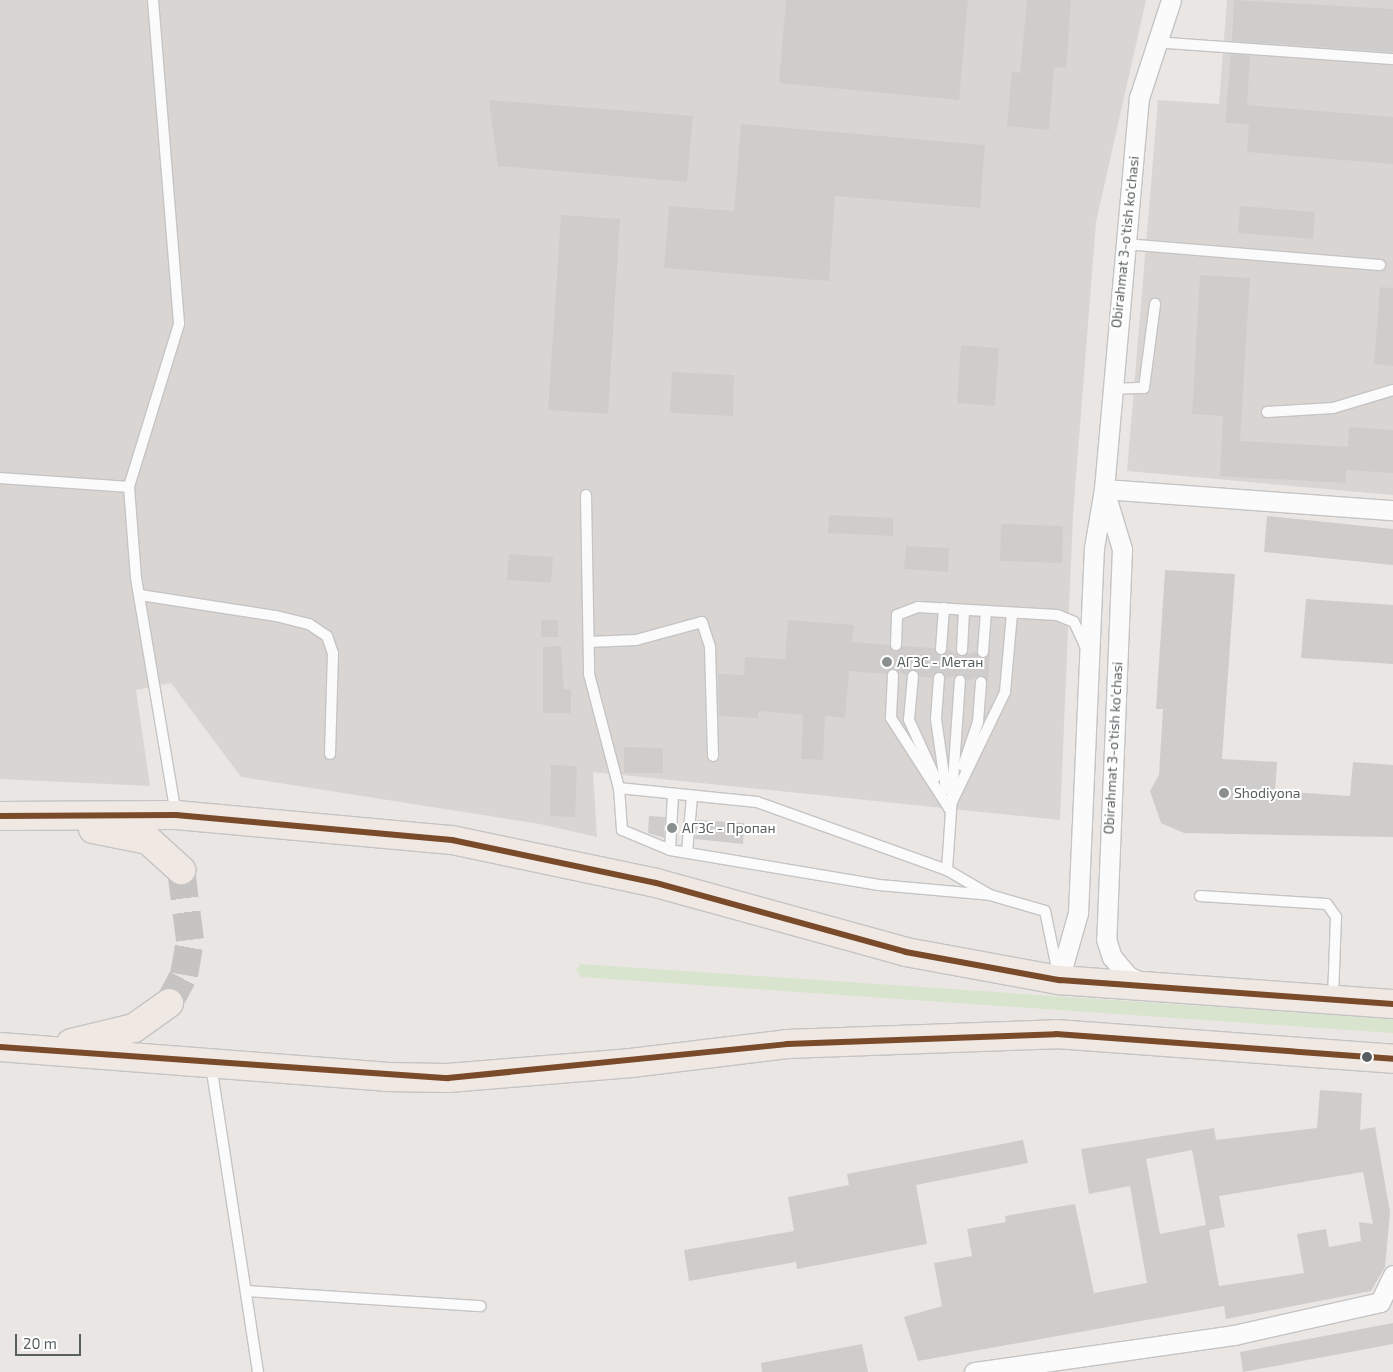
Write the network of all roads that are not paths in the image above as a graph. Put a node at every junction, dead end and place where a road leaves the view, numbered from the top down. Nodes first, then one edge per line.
1 (154, 0) edge
2 (1171, 0) edge
3 (1154, 42) junction
4 (1393, 59) edge
5 (1124, 244) junction
6 (1380, 265) dead end
7 (1155, 304) dead end
8 (1110, 389) junction
9 (1393, 390) edge
10 (1267, 412) dead end
11 (0, 478) edge
12 (129, 487) junction
13 (1104, 489) junction
14 (586, 495) dead end
15 (1393, 510) edge
16 (140, 595) junction
17 (944, 608) junction
18 (964, 610) junction
19 (986, 611) junction
20 (1012, 612) junction
21 (589, 642) junction
22 (896, 645) dead end
23 (941, 649) dead end
24 (962, 650) dead end
25 (983, 652) dead end
26 (1088, 660) junction
27 (893, 675) dead end
28 (913, 676) dead end
29 (939, 678) dead end
30 (960, 680) dead end
31 (981, 682) dead end
32 (330, 754) dead end
33 (713, 756) dead end
34 (619, 788) junction
35 (673, 795) junction
36 (692, 797) junction
37 (949, 808) junction
38 (176, 815) junction
39 (0, 816) edge
40 (670, 850) junction
41 (687, 852) junction
42 (181, 870) tunnel mouth
43 (947, 870) junction
44 (990, 895) junction
45 (1200, 896) dead end
46 (1059, 980) junction
47 (1153, 988) junction
48 (1332, 1000) junction
49 (169, 1003) tunnel mouth
50 (1393, 1004) edge
51 (10, 1048) edge
52 (1393, 1059) edge
53 (211, 1065) junction
54 (1393, 1276) edge
55 (247, 1291) junction
56 (481, 1306) dead end
57 (1070, 1364) edge
58 (258, 1372) edge
59 (974, 1372) edge

1 - 12 lane
2 - 3 street, Obirahmat 3-o'tish ko'chasi
3 - 4 lane
3 - 5 street, Obirahmat 3-o'tish ko'chasi
5 - 6 lane
5 - 8 street, Obirahmat 3-o'tish ko'chasi
7 - 8 lane
8 - 13 street, Obirahmat 3-o'tish ko'chasi
9 - 10 lane
11 - 12 lane
12 - 16 lane
13 - 15 street
13 - 26 street, Obirahmat 3-o'tish ko'chasi
13 - 47 street, Obirahmat 3-o'tish ko'chasi
14 - 21 lane
16 - 32 lane
16 - 38 lane
17 - 18 lane
17 - 22 lane
17 - 23 lane
18 - 19 lane
18 - 24 lane
19 - 20 lane
19 - 25 lane
20 - 26 lane
20 - 37 lane
21 - 33 lane
21 - 34 lane
26 - 46 street, Obirahmat 3-o'tish ko'chasi
27 - 37 lane
28 - 37 lane
29 - 37 lane
30 - 37 lane
31 - 37 lane
34 - 35 lane
34 - 40 lane
35 - 36 lane
35 - 40 lane
36 - 41 lane
36 - 43 lane
37 - 43 lane
38 - 39 highway
38 - 46 highway
39 - 42 highway
40 - 41 lane
41 - 44 lane
43 - 44 lane
44 - 46 lane
45 - 48 lane
46 - 47 highway
47 - 48 highway
48 - 50 highway
49 - 51 highway
51 - 53 highway
52 - 53 highway
53 - 55 lane
54 - 57 street
55 - 56 lane
55 - 58 lane
57 - 59 street

